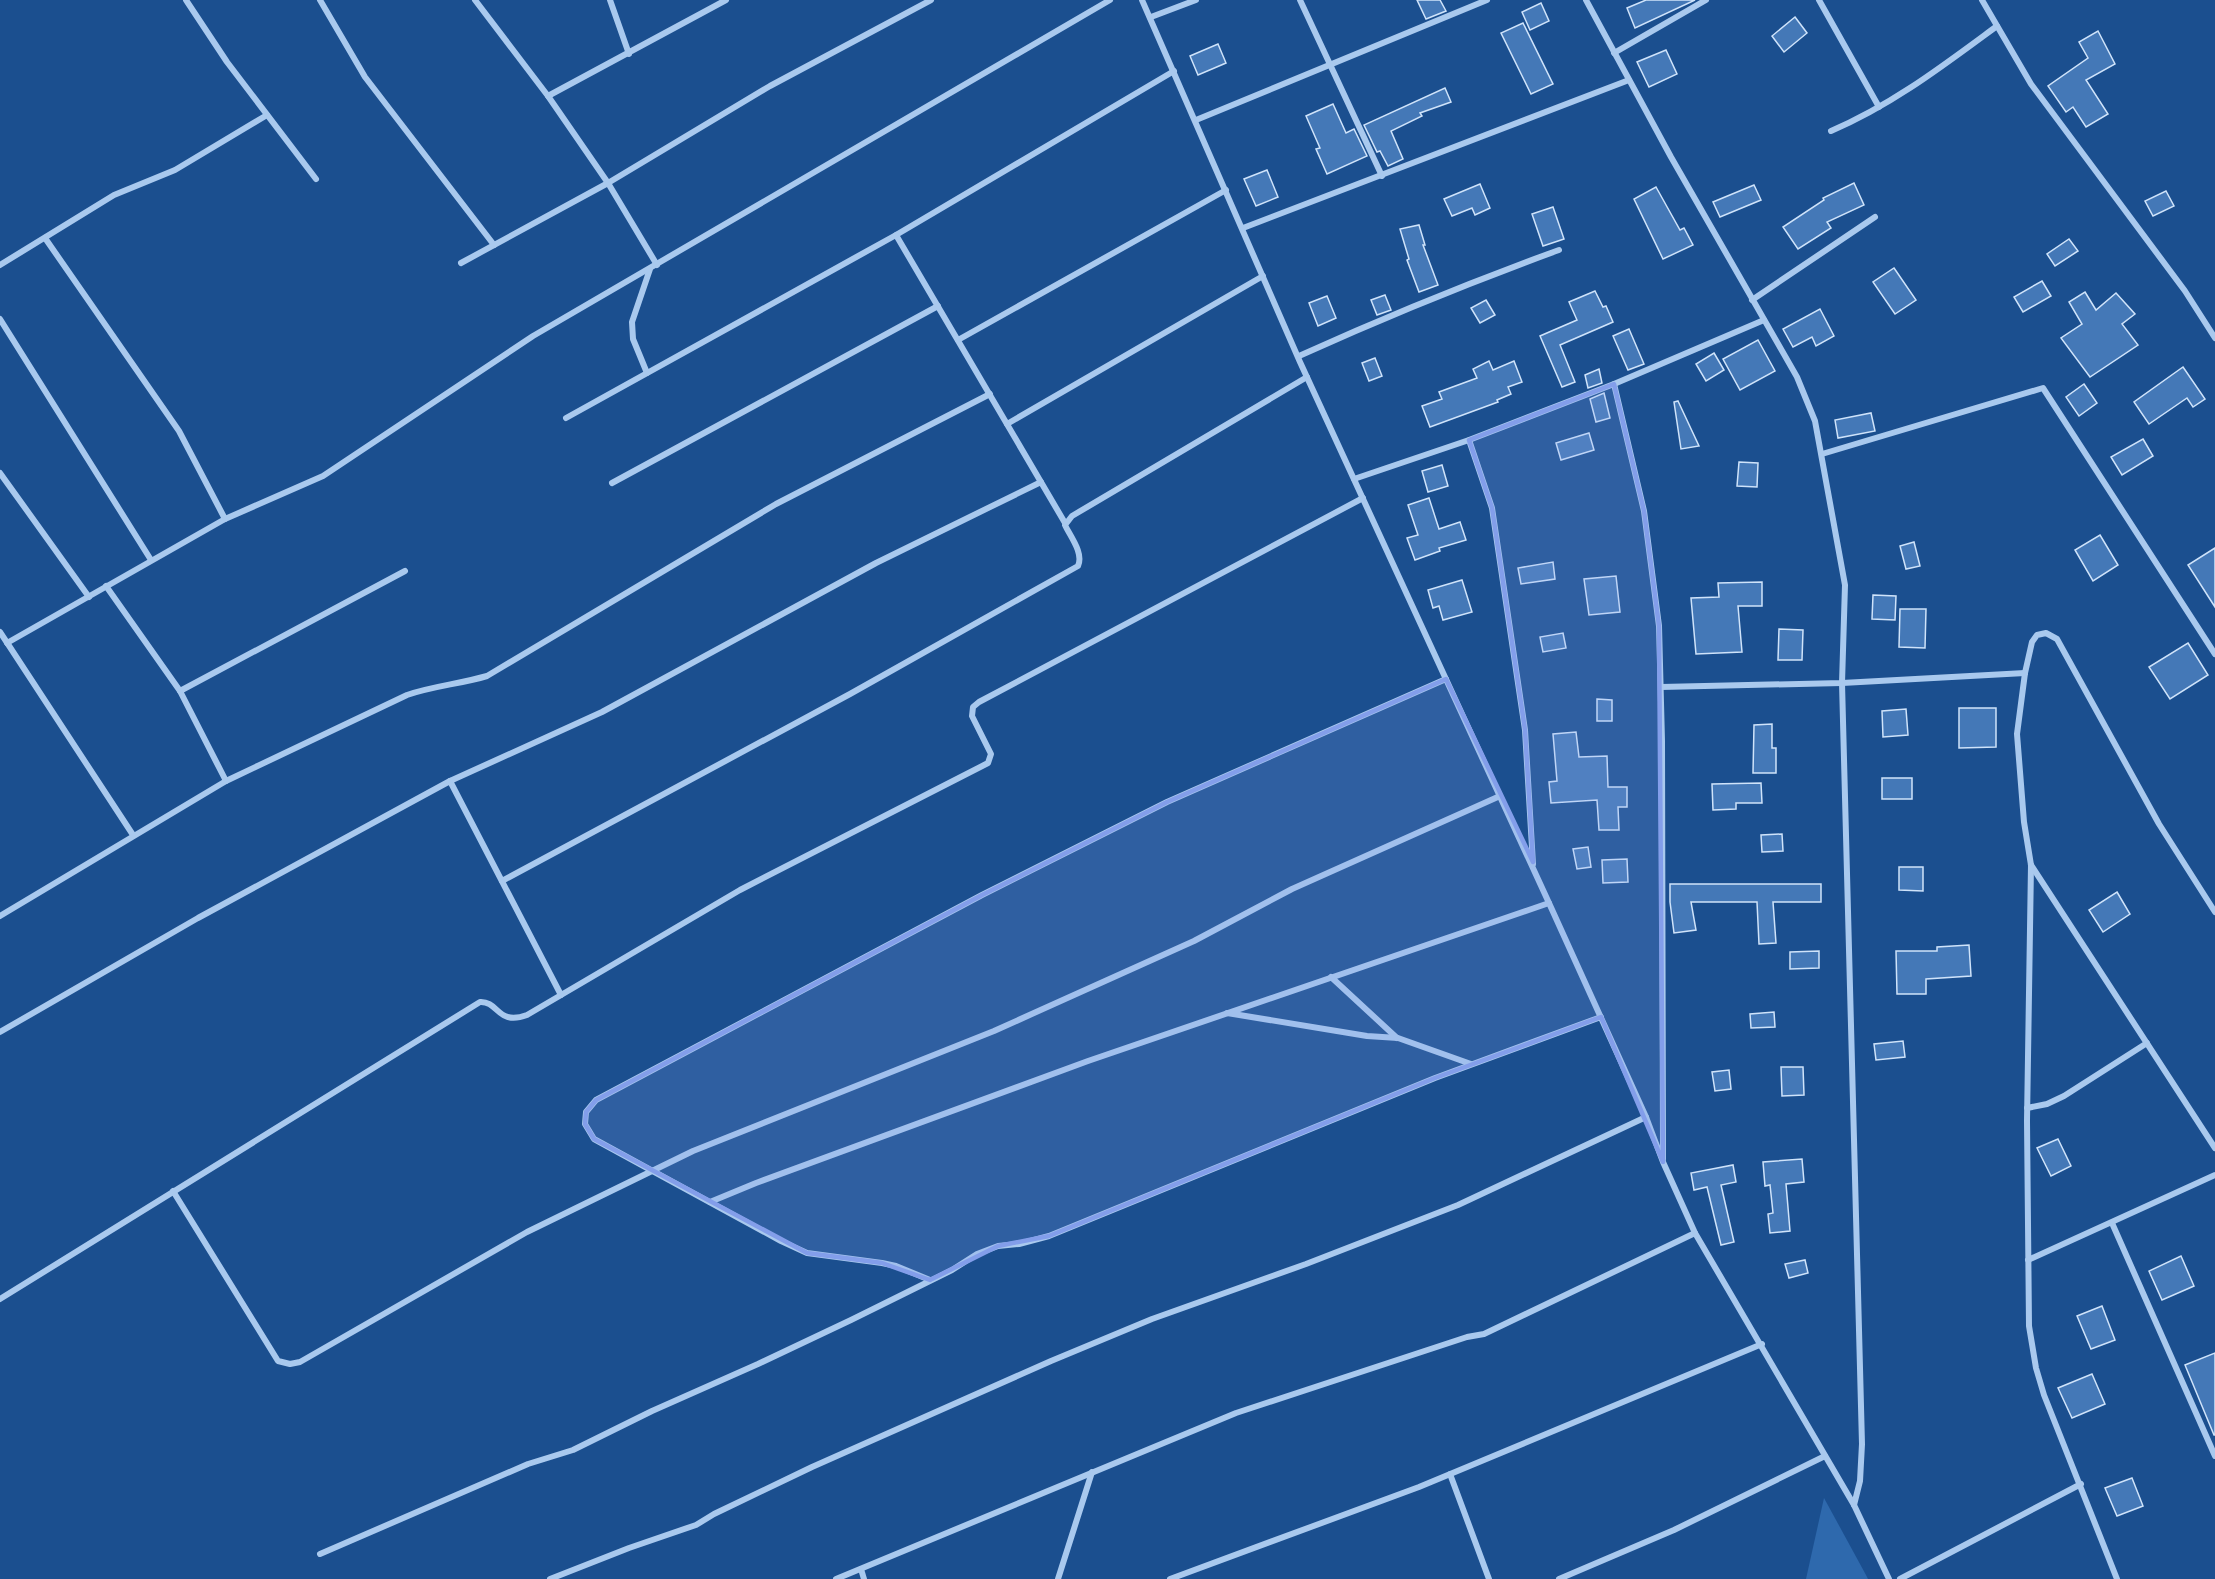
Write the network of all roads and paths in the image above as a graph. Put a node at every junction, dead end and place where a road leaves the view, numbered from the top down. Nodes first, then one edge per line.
1 (186, 0) edge
2 (320, 0) edge
3 (475, 0) edge
4 (610, 0) edge
5 (726, 0) edge
6 (932, 0) edge
7 (1110, 0) edge
8 (1142, 0) edge
9 (1196, 0) edge
10 (1300, 0) edge
11 (1487, 0) edge
12 (1586, 0) edge
13 (1706, 0) edge
14 (1819, 0) edge
15 (1982, 0) edge
16 (1151, 17) junction
17 (1997, 26) junction
18 (1614, 53) junction
19 (629, 54) junction
20 (1330, 66) junction
21 (1174, 71) junction
22 (1629, 80) junction
23 (548, 96) junction
24 (1879, 107) junction
25 (267, 115) junction
26 (1196, 120) junction
27 (1832, 131) dead end
28 (1382, 176) junction
29 (316, 179) dead end
30 (608, 183) junction
31 (1226, 190) junction
32 (1875, 218) dead end
33 (1243, 228) junction
34 (896, 235) junction
35 (45, 238) junction
36 (494, 245) junction
37 (1559, 250) dead end
38 (461, 264) dead end
39 (0, 265) edge
40 (654, 267) junction
41 (1263, 276) junction
42 (1752, 300) junction
43 (938, 306) junction
44 (0, 319) edge
45 (1764, 320) junction
46 (2215, 338) edge
47 (958, 340) junction
48 (1299, 356) junction
49 (647, 373) junction
50 (1307, 377) junction
51 (1614, 384) junction
52 (990, 393) junction
53 (566, 418) dead end
54 (1007, 424) junction
55 (1469, 440) junction
56 (1822, 454) junction
57 (0, 473) edge
58 (1354, 479) junction
59 (1041, 482) junction
60 (612, 483) dead end
61 (1363, 498) junction
62 (225, 519) junction
63 (1065, 523) junction
64 (152, 560) junction
65 (405, 571) dead end
66 (106, 586) junction
67 (89, 597) junction
68 (0, 632) edge
69 (8, 643) junction
70 (2215, 654) edge
71 (2025, 673) junction
72 (1446, 679) junction
73 (1842, 683) junction
74 (1660, 687) junction
75 (180, 691) junction
76 (226, 781) junction
77 (450, 781) junction
78 (1500, 796) junction
79 (133, 835) junction
80 (2031, 865) junction
81 (1533, 868) junction
82 (502, 881) junction
83 (1549, 903) junction
84 (2215, 912) edge
85 (0, 916) edge
86 (1331, 976) junction
87 (561, 994) junction
88 (1227, 1013) junction
89 (1601, 1017) junction
90 (0, 1032) edge
91 (1398, 1038) junction
92 (2147, 1043) junction
93 (1472, 1064) junction
94 (2027, 1108) junction
95 (1646, 1117) junction
96 (2215, 1148) edge
97 (1664, 1162) junction
98 (651, 1170) junction
99 (2215, 1175) edge
100 (173, 1191) junction
101 (710, 1202) junction
102 (2112, 1223) junction
103 (1695, 1233) junction
104 (2028, 1260) junction
105 (930, 1280) junction
106 (0, 1299) edge
107 (1762, 1344) junction
108 (1825, 1456) junction
109 (2215, 1456) edge
110 (1092, 1472) junction
111 (1450, 1474) junction
112 (2081, 1484) junction
113 (1854, 1504) junction
114 (320, 1554) dead end
115 (861, 1569) junction
116 (550, 1579) edge
117 (836, 1579) edge
118 (864, 1579) edge
119 (1059, 1579) edge
120 (1170, 1579) edge
121 (1489, 1579) edge
122 (1559, 1579) edge
123 (1890, 1579) edge
124 (1900, 1579) edge
125 (2117, 1579) edge

1 - 25 street
2 - 36 street
3 - 23 street
4 - 19 street
5 - 19 street
6 - 30 street
7 - 40 street
8 - 16 street
9 - 16 street
10 - 20 street
11 - 20 street
12 - 18 street
13 - 18 street
14 - 24 street
15 - 17 street
16 - 21 street
17 - 24 street
17 - 46 street
18 - 22 street
19 - 23 street
20 - 26 street
20 - 28 street
21 - 26 street
21 - 34 street
22 - 28 street
22 - 42 street
23 - 30 street
24 - 27 street
25 - 29 street
25 - 35 street
26 - 31 street
28 - 33 street
30 - 36 street
30 - 40 street
31 - 33 street
31 - 47 street
32 - 42 street
33 - 41 street
34 - 43 street
34 - 49 street
35 - 39 street
35 - 62 street
36 - 38 street
37 - 48 street
40 - 49 street
40 - 62 street
41 - 48 street
41 - 54 street
42 - 45 street
43 - 47 street
43 - 60 street
44 - 64 street
45 - 51 street
45 - 56 street
47 - 52 street
48 - 50 street
49 - 53 street
50 - 58 street
50 - 63 street
51 - 55 street
51 - 74 street
52 - 54 street
52 - 76 street
54 - 59 street
55 - 58 street
55 - 81 street
56 - 70 street
56 - 73 street
57 - 67 street
58 - 61 street
59 - 63 street
59 - 77 street
61 - 72 street
61 - 87 street
62 - 64 street
63 - 82 street
64 - 66 street
65 - 75 street
66 - 67 street
66 - 75 street
67 - 69 street
68 - 69 street
69 - 79 street
71 - 73 street
71 - 80 street
71 - 84 street
72 - 78 street
72 - 98 street
73 - 74 street
73 - 113 street
74 - 97 street
75 - 76 street
76 - 79 street
77 - 82 street
77 - 90 street
78 - 81 street
78 - 98 street
79 - 85 street
80 - 92 street
80 - 94 street
81 - 83 street
82 - 87 street
83 - 86 street
83 - 89 street
86 - 88 street
86 - 91 street
87 - 100 street
88 - 91 street
88 - 101 street
89 - 93 street
89 - 95 street
91 - 93 street
92 - 94 street
92 - 96 street
93 - 105 street
94 - 104 street
95 - 97 street
95 - 116 street
97 - 103 street
98 - 100 street
98 - 101 street
99 - 102 street
100 - 106 street
101 - 105 street
102 - 104 street
102 - 109 street
103 - 107 street
103 - 110 street
104 - 112 street
105 - 114 street
107 - 108 street
107 - 111 street
108 - 113 street
108 - 122 street
110 - 115 street
110 - 119 street
111 - 120 street
111 - 121 street
112 - 124 street
112 - 125 street
113 - 123 street
115 - 117 street
115 - 118 street

